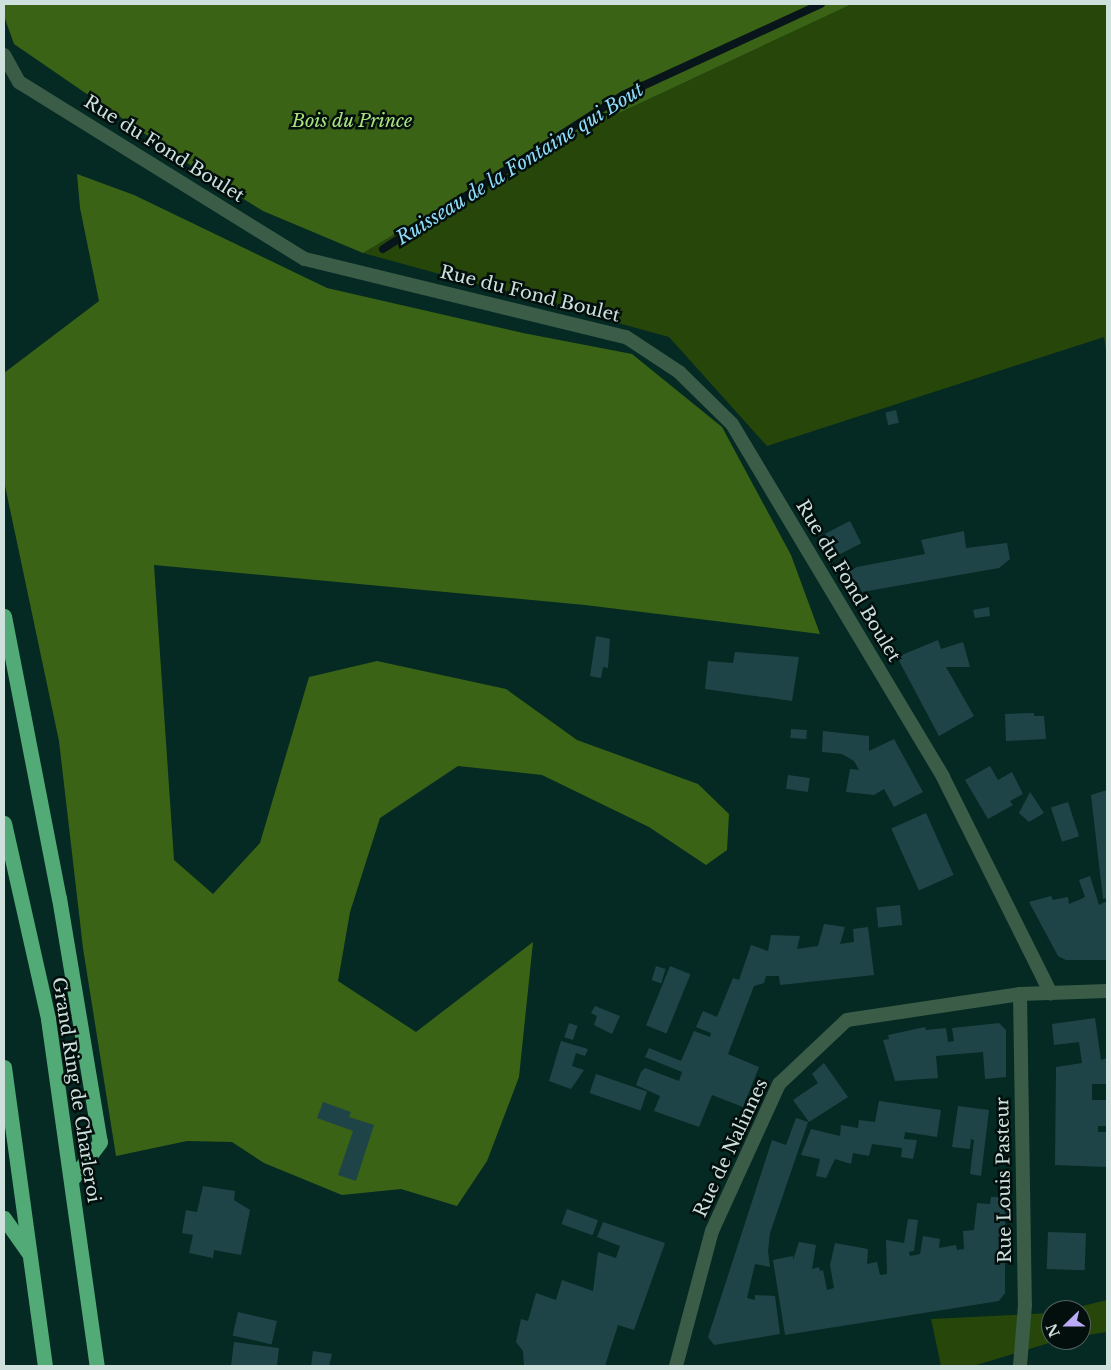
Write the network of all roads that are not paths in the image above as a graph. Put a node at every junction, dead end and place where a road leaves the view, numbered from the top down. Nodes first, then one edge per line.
1 (4, 55) edge
2 (4, 616) edge
3 (4, 823) edge
4 (1107, 991) edge
5 (1020, 994) junction
6 (1051, 994) junction
7 (4, 1067) edge
8 (73, 1178) junction
9 (4, 1218) edge
10 (30, 1256) junction
11 (45, 1366) edge
12 (97, 1366) edge
13 (676, 1366) edge
14 (1020, 1366) edge

1 - 6 street, Rue du Fond Boulet
2 - 8 highway
3 - 8 highway, Grand Ring de Charleroi
4 - 6 street, Rue de Nalinnes
5 - 6 street, Rue de Nalinnes
5 - 13 street, Rue de Nalinnes
5 - 14 street, Rue Louis Pasteur
7 - 10 highway
8 - 12 highway, Grand Ring de Charleroi
9 - 10 highway
10 - 11 highway

